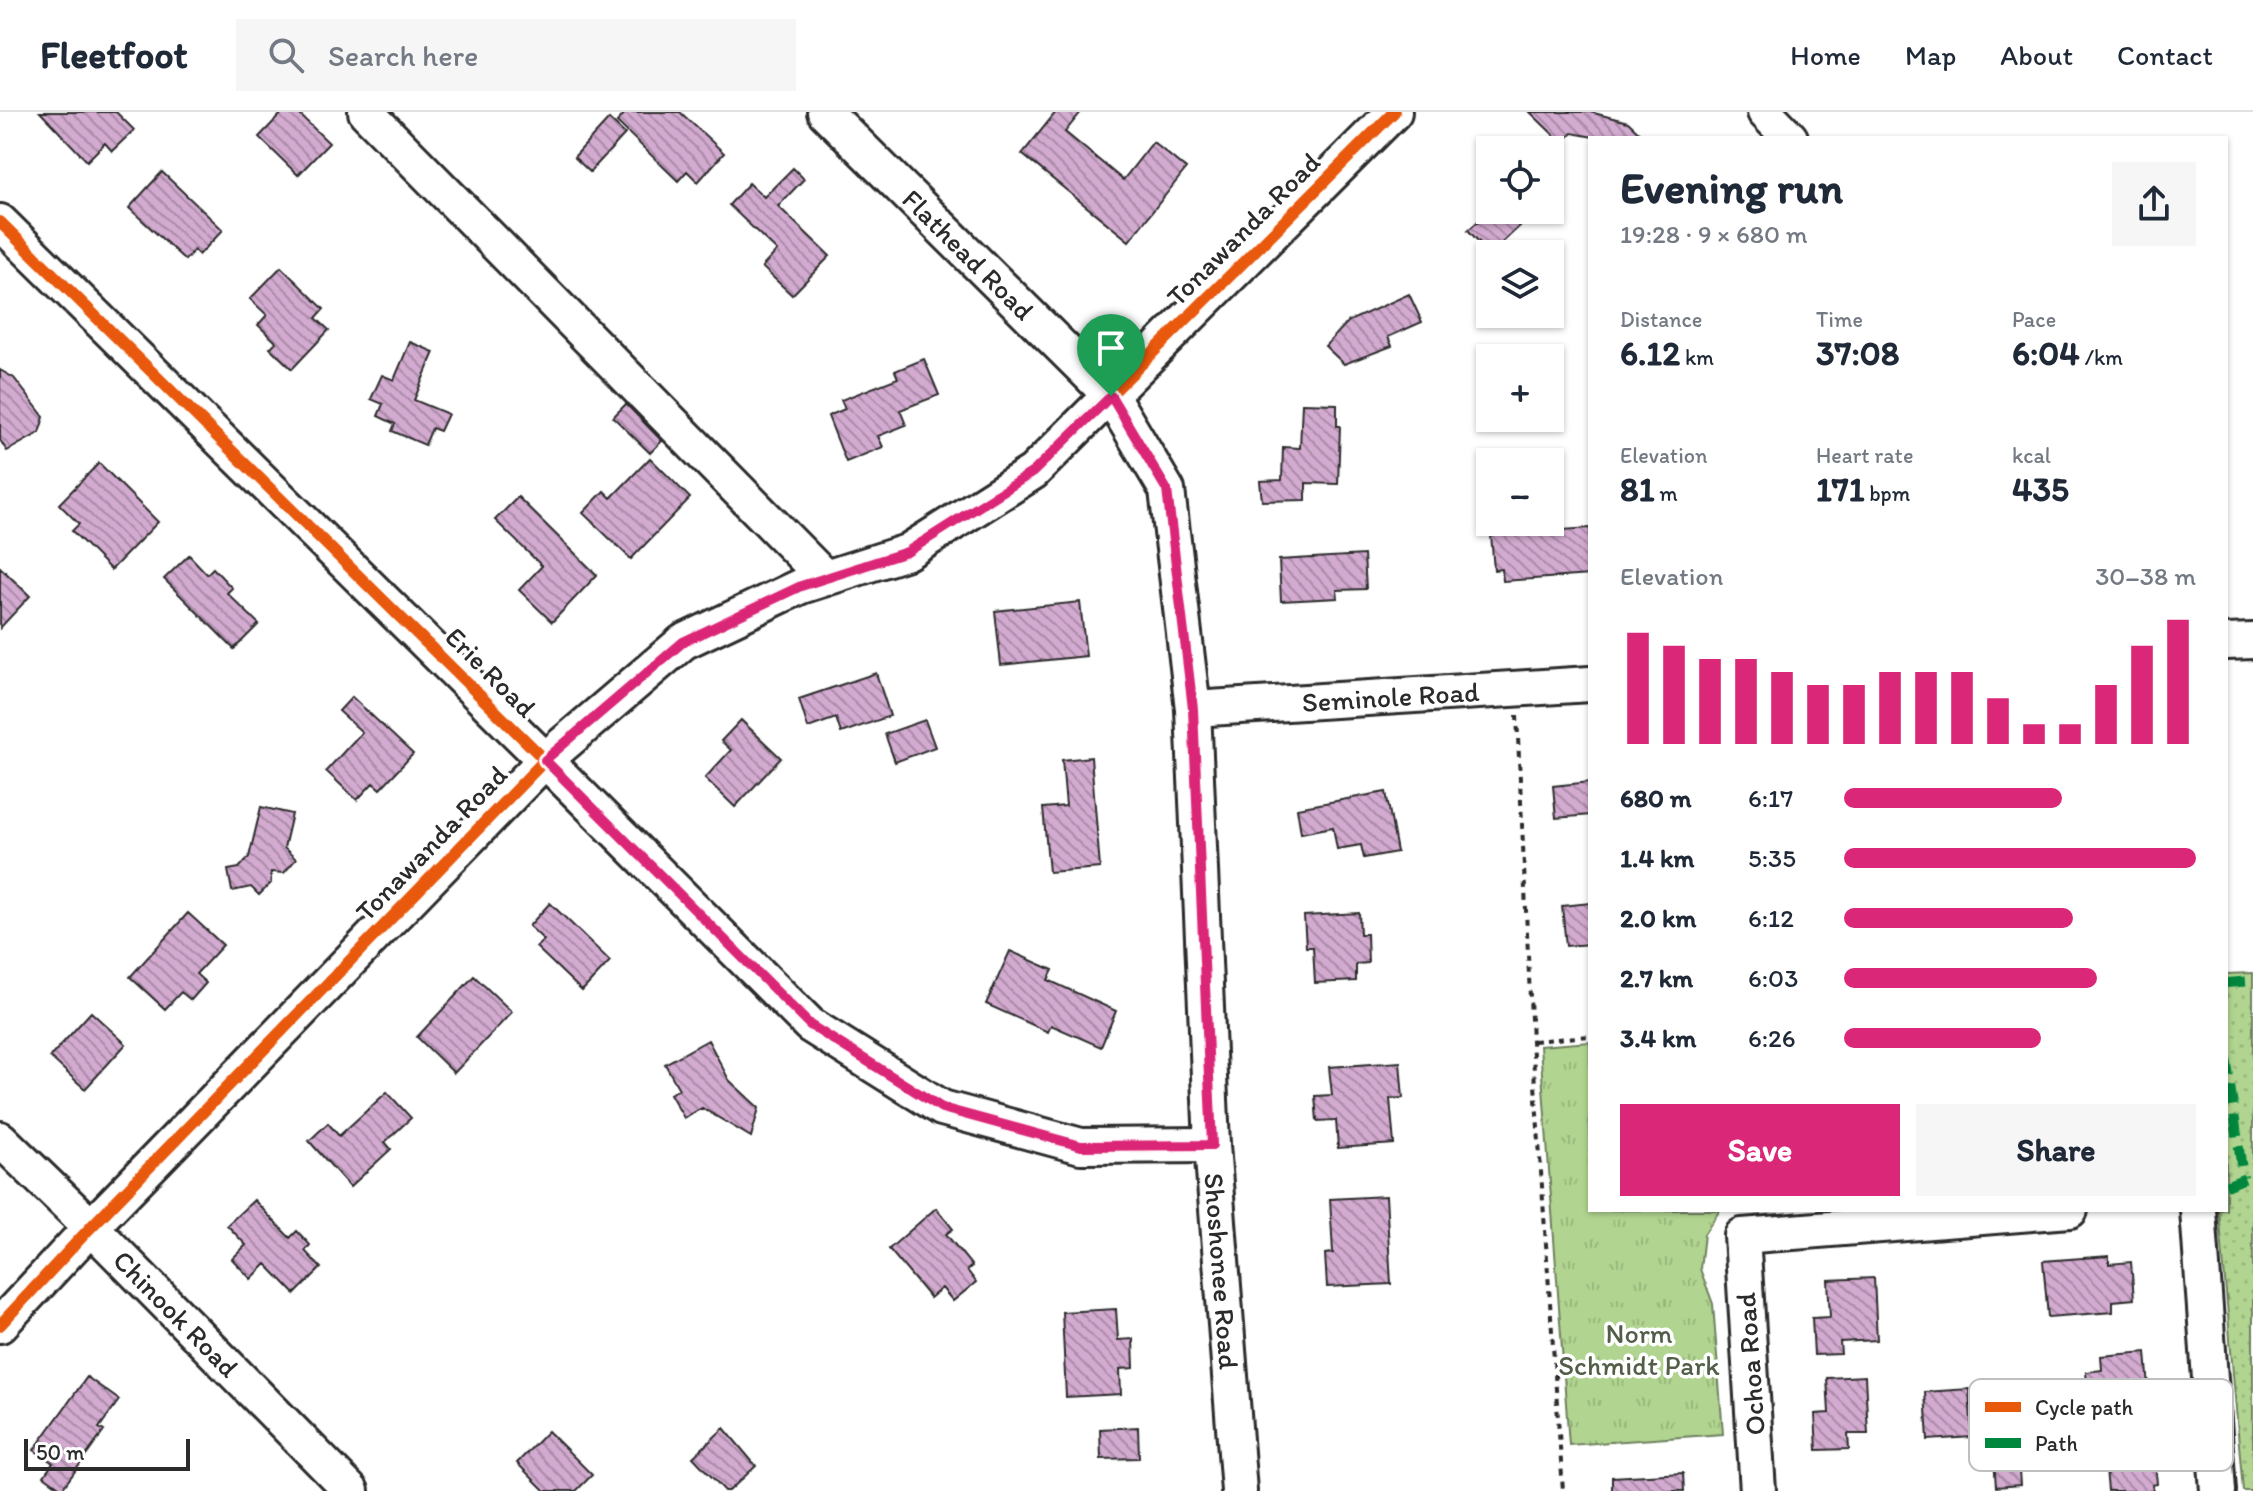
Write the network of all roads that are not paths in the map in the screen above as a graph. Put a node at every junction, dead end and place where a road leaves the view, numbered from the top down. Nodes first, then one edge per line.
1 (366, 112) edge
2 (825, 112) edge
3 (1394, 112) edge
4 (1765, 112) edge
5 (1788, 136) edge
6 (0, 222) edge
7 (1111, 396) junction
8 (825, 578) junction
9 (2253, 641) edge
10 (2228, 642) edge
11 (1588, 684) edge
12 (1193, 709) junction
13 (545, 760) junction
14 (0, 1139) edge
15 (1212, 1145) junction
16 (2045, 1212) edge
17 (2198, 1212) edge
18 (91, 1227) junction
19 (0, 1325) edge
20 (2210, 1379) edge
21 (2217, 1471) edge
22 (351, 1491) edge
23 (1239, 1491) edge
24 (1758, 1491) edge
25 (2218, 1491) edge

1 - 8 street
2 - 7 street, Flathead Road
3 - 7 street, Tonawanda Road
4 - 5 street
6 - 13 street, Erie Road
7 - 8 street, Tonawanda Road
7 - 12 street, Shoshonee Road
8 - 13 street, Tonawanda Road
9 - 10 street
11 - 12 street, Seminole Road
12 - 15 street, Shoshonee Road
13 - 15 street, Erie Road
13 - 18 street, Tonawanda Road
14 - 18 street, Chinook Road
15 - 23 street, Shoshonee Road
16 - 24 street, Ochoa Road
17 - 20 street
18 - 19 street, Tonawanda Road
18 - 22 street, Chinook Road
21 - 25 street

